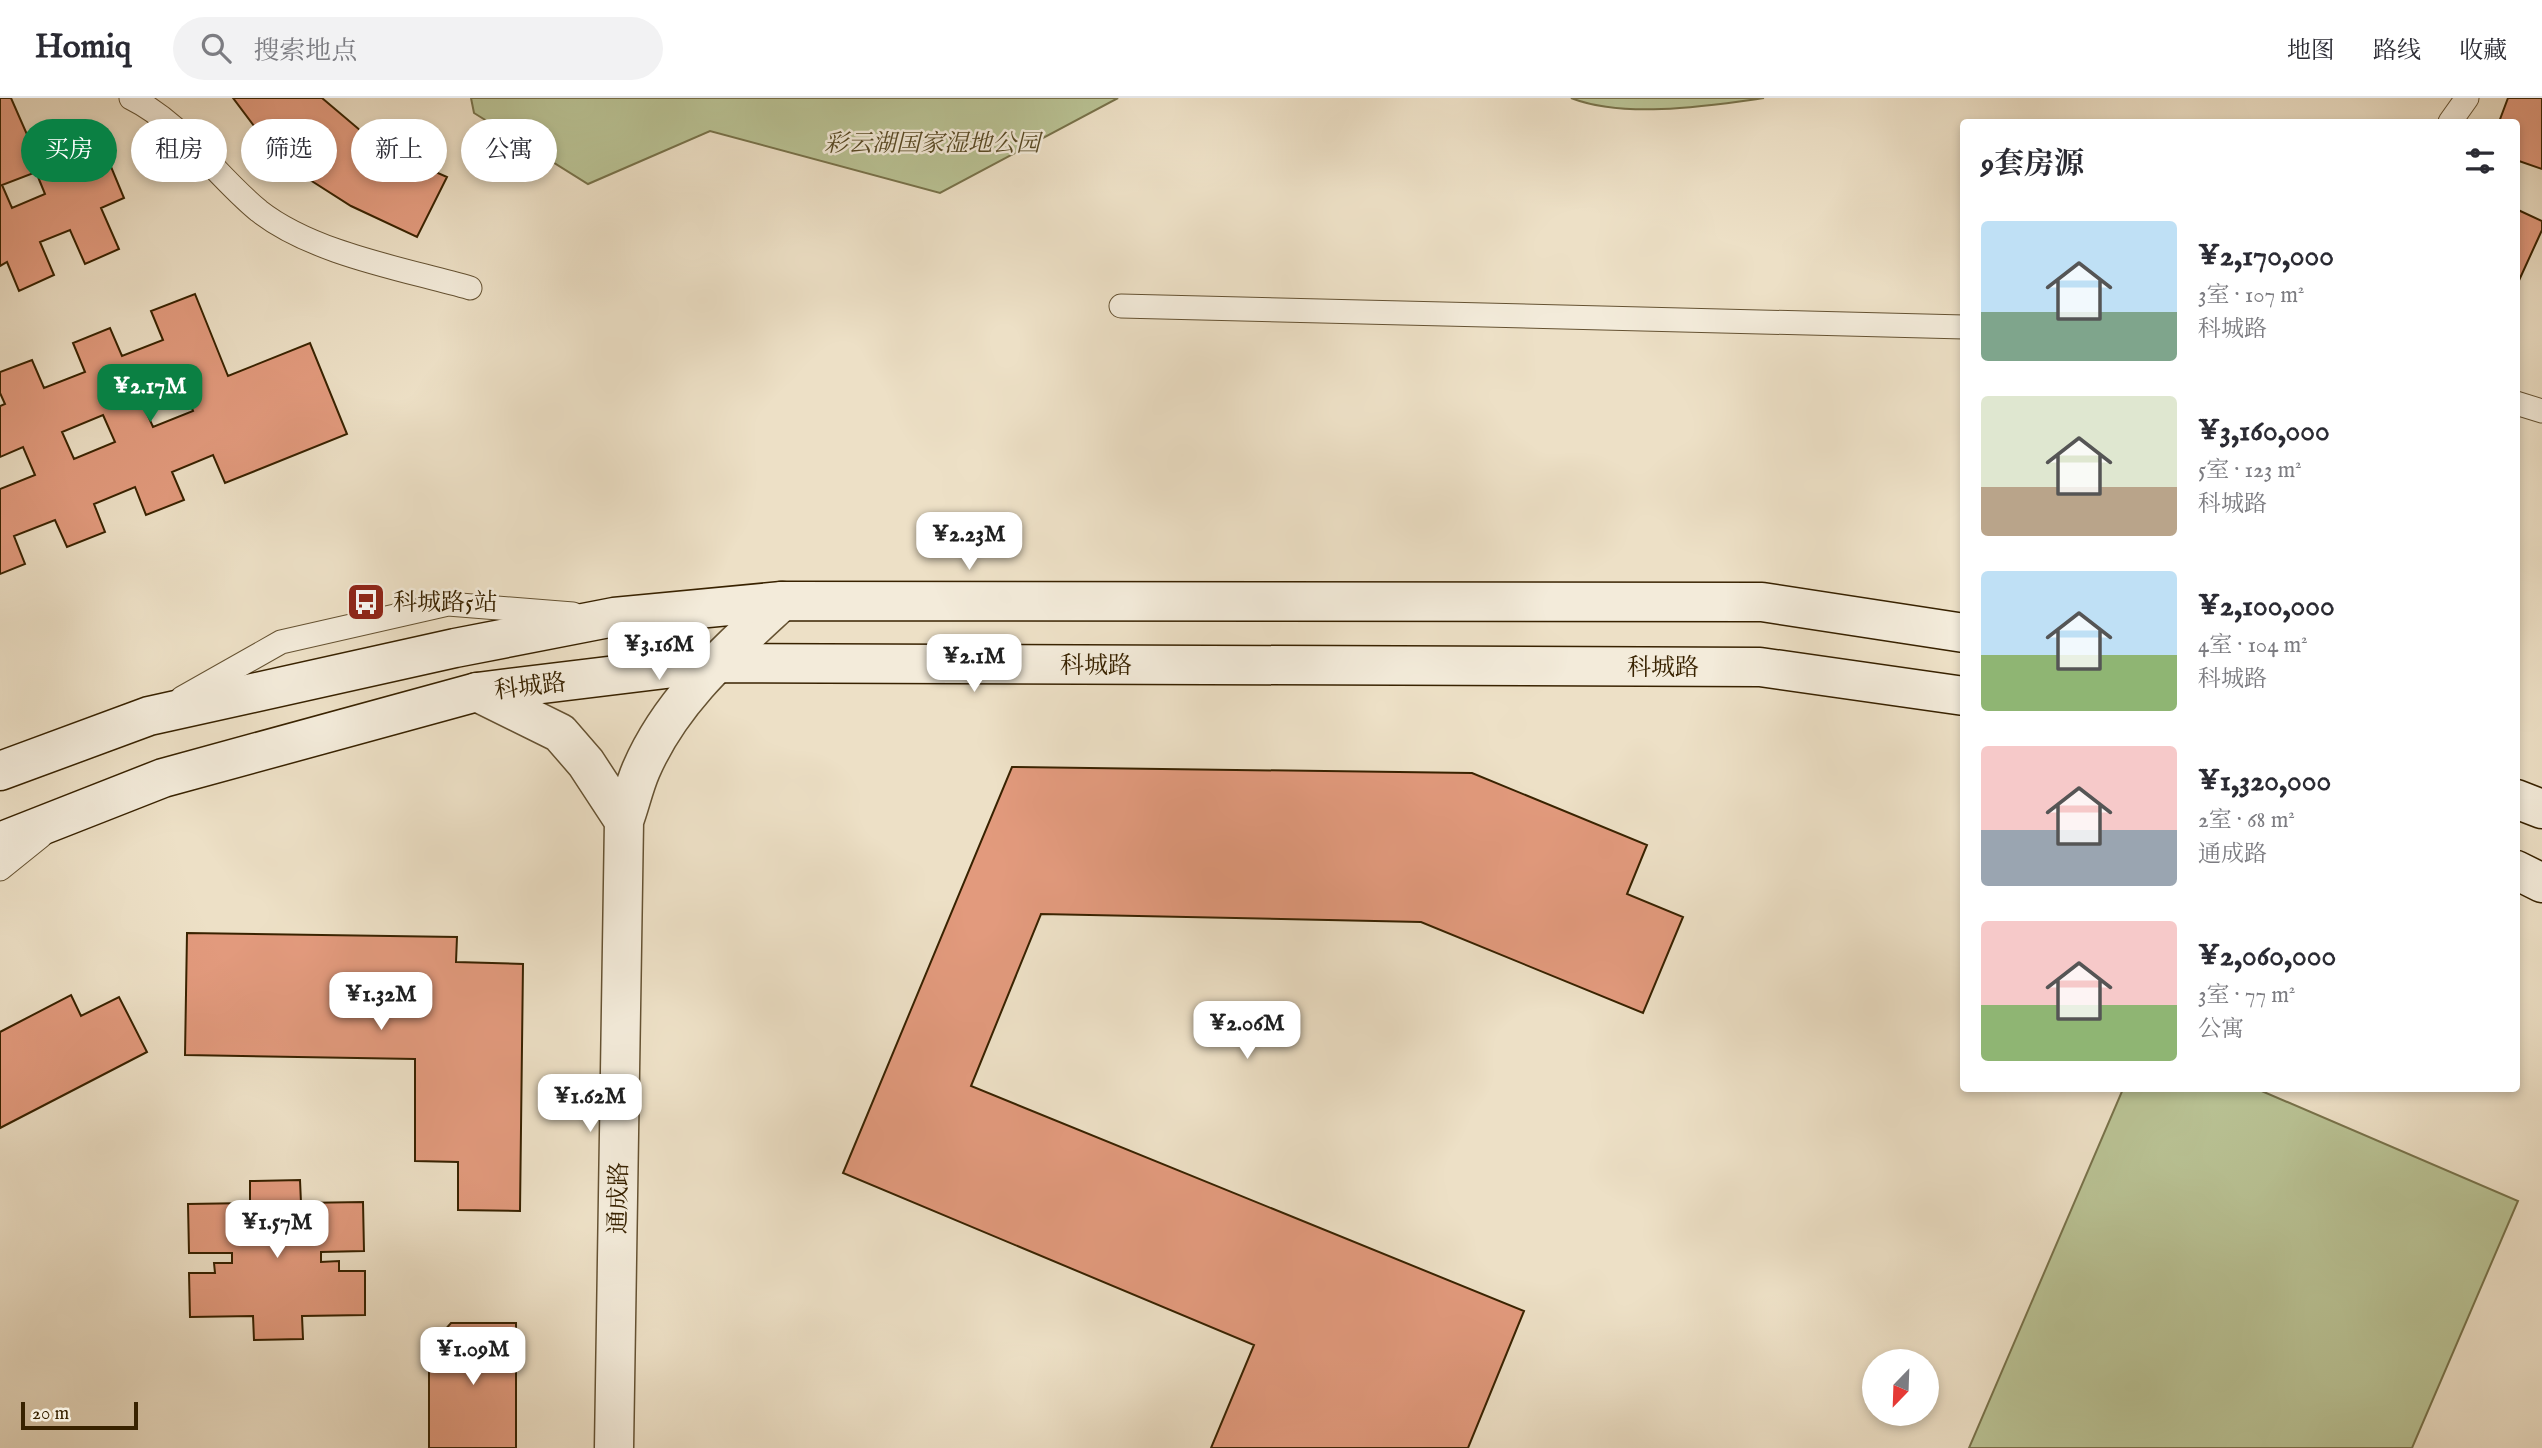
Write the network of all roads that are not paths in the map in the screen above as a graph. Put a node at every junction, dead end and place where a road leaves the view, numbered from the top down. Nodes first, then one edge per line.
1 (131, 98) edge
2 (2467, 98) edge
3 (2453, 119) edge
4 (470, 288) dead end
5 (1121, 306) dead end
6 (1960, 327) edge
7 (2520, 404) edge
8 (2542, 411) edge
9 (782, 601) junction
10 (1960, 632) edge
11 (715, 663) junction
12 (477, 692) junction
13 (1960, 695) edge
14 (2, 769) edge
15 (2520, 801) edge
16 (2542, 809) edge
17 (66, 817) junction
18 (624, 821) junction
19 (0, 842) edge
20 (0, 869) edge
21 (2520, 872) edge
22 (2542, 883) edge
23 (614, 1448) edge

1 - 4 lane
2 - 3 lane
5 - 6 lane
7 - 8 lane
9 - 10 main road, 科城路
9 - 11 main road, 通成路
9 - 14 main road, 科城路
11 - 12 main road, 科城路
11 - 13 main road, 科城路
11 - 18 main road, 通成路
12 - 17 main road, 科城路
12 - 18 main road
15 - 16 main road
17 - 19 main road, 科城路
17 - 20 lane
18 - 23 main road, 通成路
21 - 22 main road

